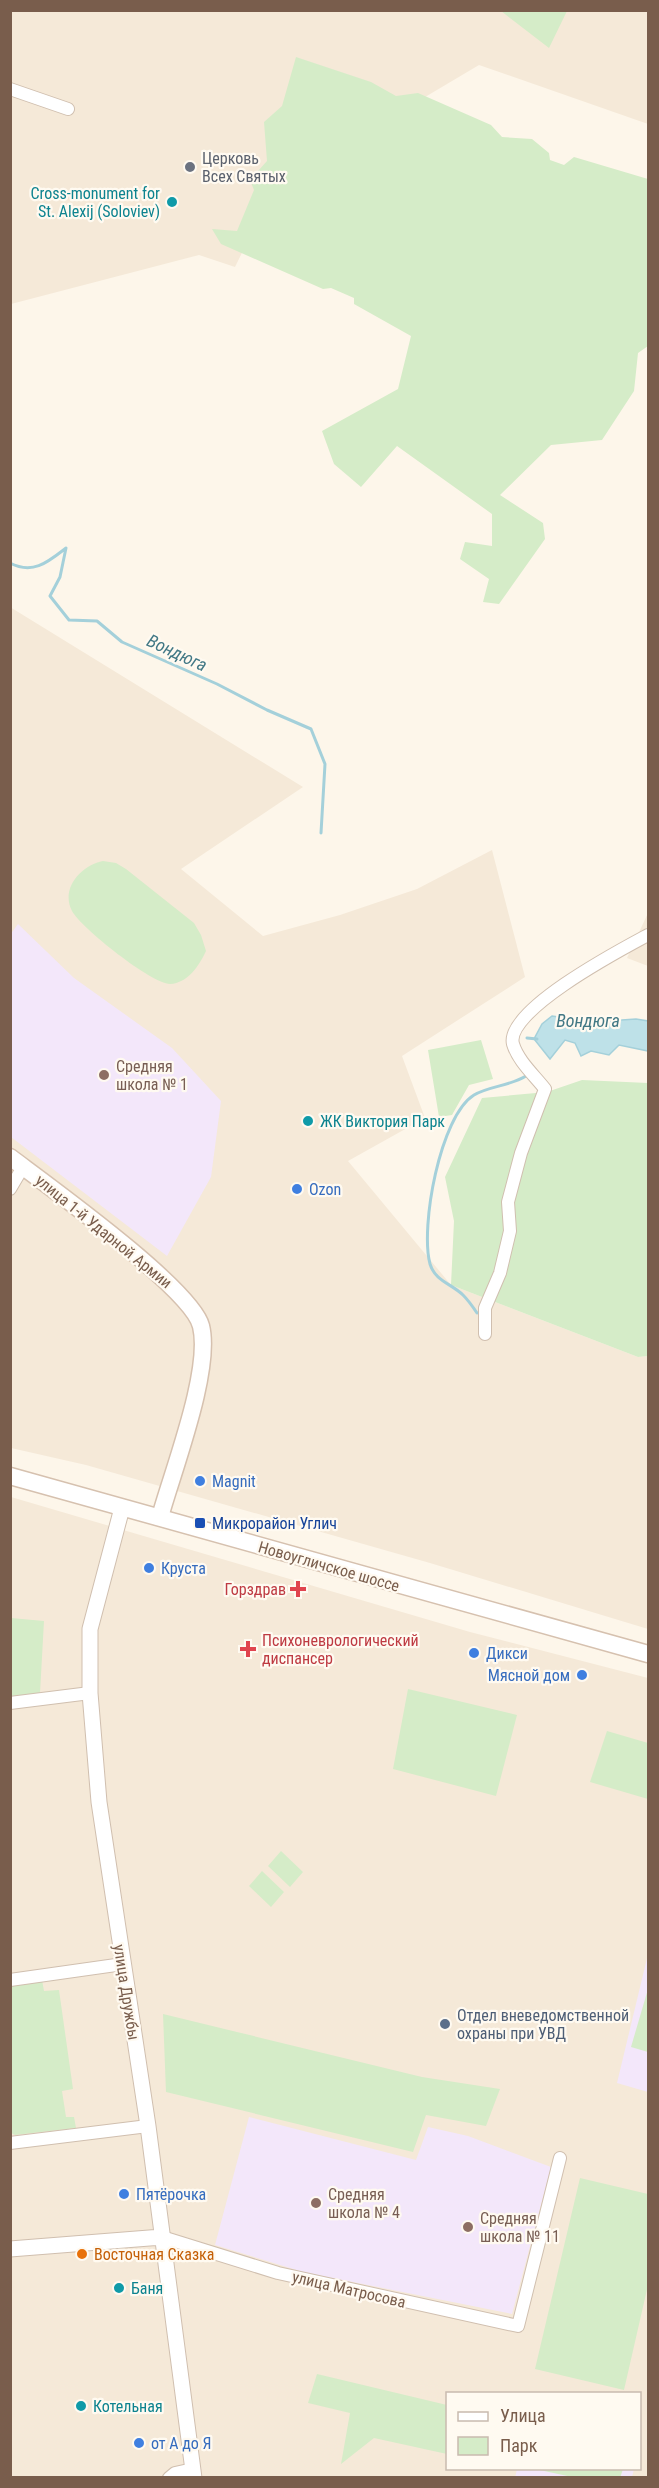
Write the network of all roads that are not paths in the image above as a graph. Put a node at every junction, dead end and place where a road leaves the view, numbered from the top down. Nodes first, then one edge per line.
1 (10, 89) edge
2 (68, 109) dead end
3 (648, 936) edge
4 (17, 1162) edge
5 (10, 1189) edge
6 (485, 1334) dead end
7 (10, 1476) edge
8 (122, 1508) junction
9 (160, 1517) junction
10 (648, 1654) edge
11 (90, 1693) junction
12 (10, 1703) edge
13 (123, 1964) junction
14 (10, 1980) edge
15 (148, 2126) junction
16 (10, 2143) edge
17 (560, 2158) dead end
18 (162, 2237) junction
19 (10, 2249) edge
20 (194, 2473) edge
21 (169, 2478) edge

1 - 2 street
3 - 6 street
4 - 5 street
4 - 9 main road, улица 1-й Ударной Армии
7 - 8 main road, Новоугличское шоссе
8 - 9 main road, Новоугличское шоссе
8 - 11 street, улица Дружбы
9 - 10 main road, Новоугличское шоссе
11 - 12 street
11 - 13 street, улица Дружбы
13 - 14 street
13 - 15 street, улица Дружбы
15 - 16 street
15 - 18 street, улица Дружбы
17 - 18 street, улица Матросова
18 - 19 street, улица Матросова
18 - 20 street, улица Дружбы
20 - 21 street

